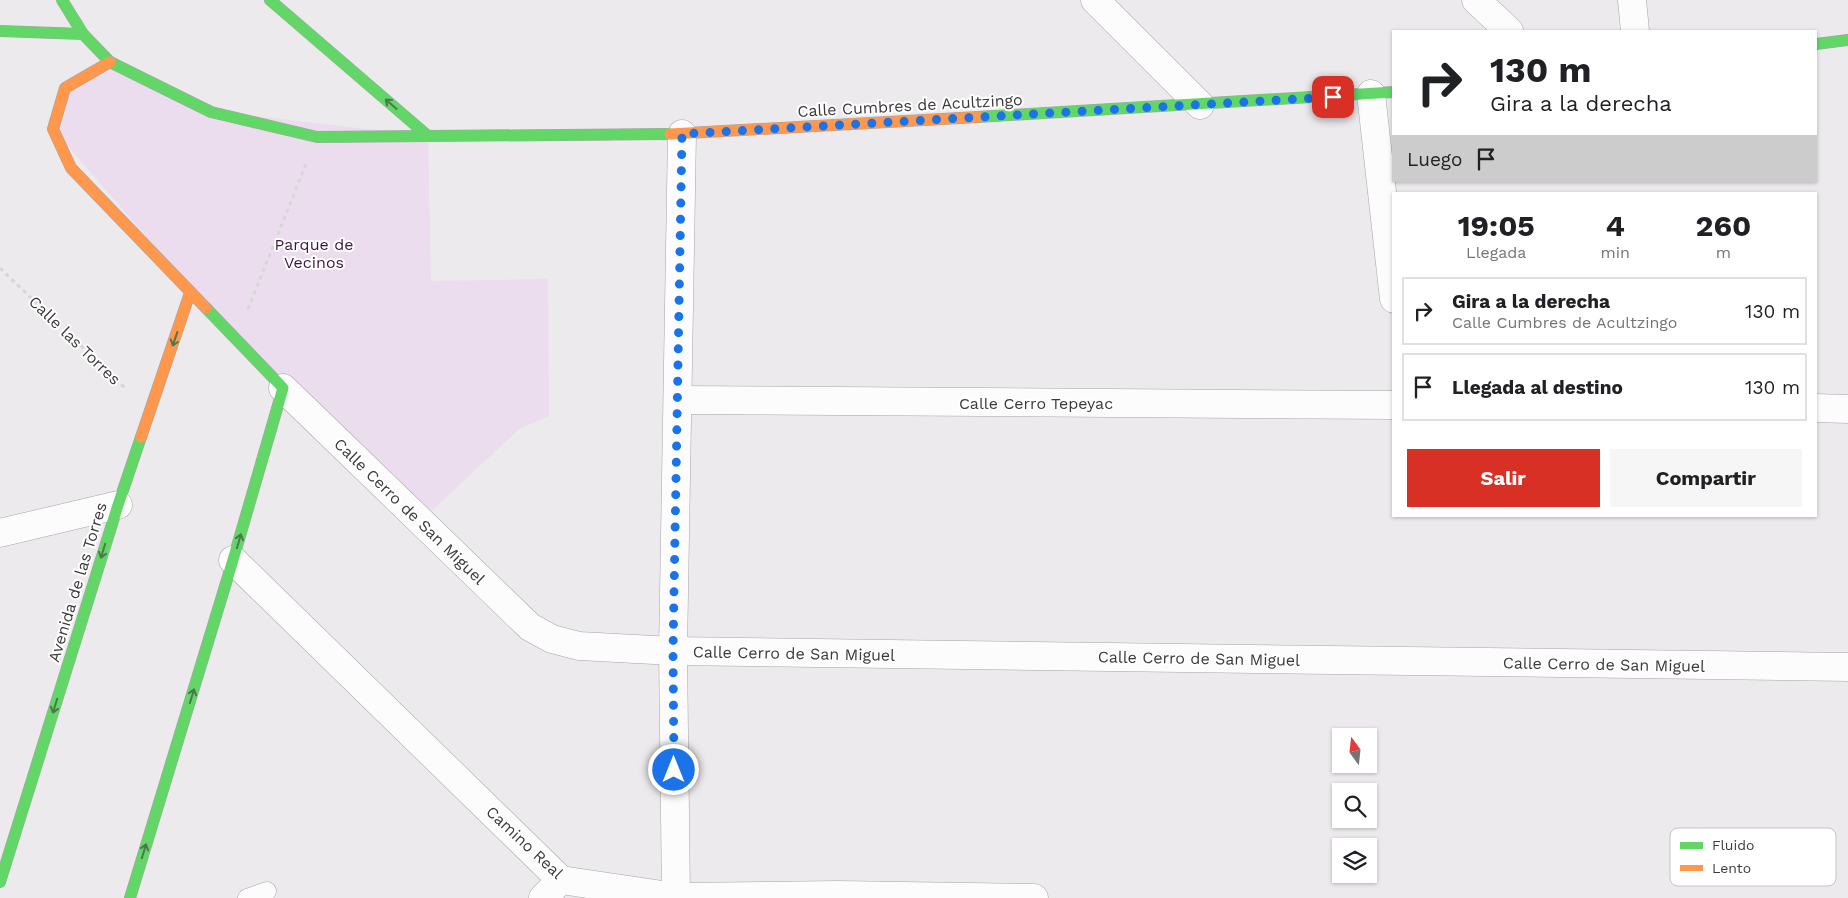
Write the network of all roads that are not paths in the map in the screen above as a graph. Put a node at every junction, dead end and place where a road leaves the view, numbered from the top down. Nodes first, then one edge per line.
1 (62, 0) edge
2 (270, 0) edge
3 (1095, 0) edge
4 (1476, 0) edge
5 (1632, 0) edge
6 (1508, 30) edge
7 (1635, 30) edge
8 (0, 31) edge
9 (83, 34) junction
10 (1848, 40) edge
11 (1817, 44) edge
12 (110, 62) junction
13 (1382, 93) edge
14 (1200, 105) junction
15 (682, 134) junction
16 (428, 136) junction
17 (1392, 265) edge
18 (190, 293) junction
19 (283, 388) junction
20 (678, 400) junction
21 (1392, 405) edge
22 (1817, 408) edge
23 (1848, 408) edge
24 (118, 505) junction
25 (0, 533) edge
26 (234, 560) junction
27 (673, 651) junction
28 (1848, 667) edge
29 (0, 882) edge
30 (552, 889) edge
31 (267, 891) dead end
32 (838, 897) edge
33 (130, 898) edge
34 (247, 898) edge
35 (676, 898) edge
36 (1034, 898) edge

1 - 9 street, Calle Cumbres de Acultzingo
16 -> 2 street
3 - 14 street
4 - 6 street
5 - 7 street
8 - 9 street
9 - 12 street, Calle Cumbres de Acultzingo
10 - 11 street
12 - 16 street, Calle Cumbres de Acultzingo
12 - 18 street, Calle Cerro de San Miguel
13 - 14 street, Calle Cumbres de Acultzingo
13 - 17 street
14 - 15 street, Calle Cumbres de Acultzingo
15 - 16 street, Calle Cumbres de Acultzingo
15 - 20 street
18 - 19 street, Calle Cerro de San Miguel
18 -> 24 street, Avenida de las Torres
26 -> 19 street
19 - 27 street, Calle Cerro de San Miguel
20 - 21 street, Calle Cerro Tepeyac
20 - 27 street
22 - 23 street
24 - 25 street
24 -> 29 street, Avenida de las Torres
26 - 30 street, Camino Real
33 -> 26 street
27 - 28 street, Calle Cerro de San Miguel
27 - 35 street
30 - 35 street, Camino Real
31 - 34 lane
32 - 35 street, Camino Real
32 - 36 street, Camino Real

